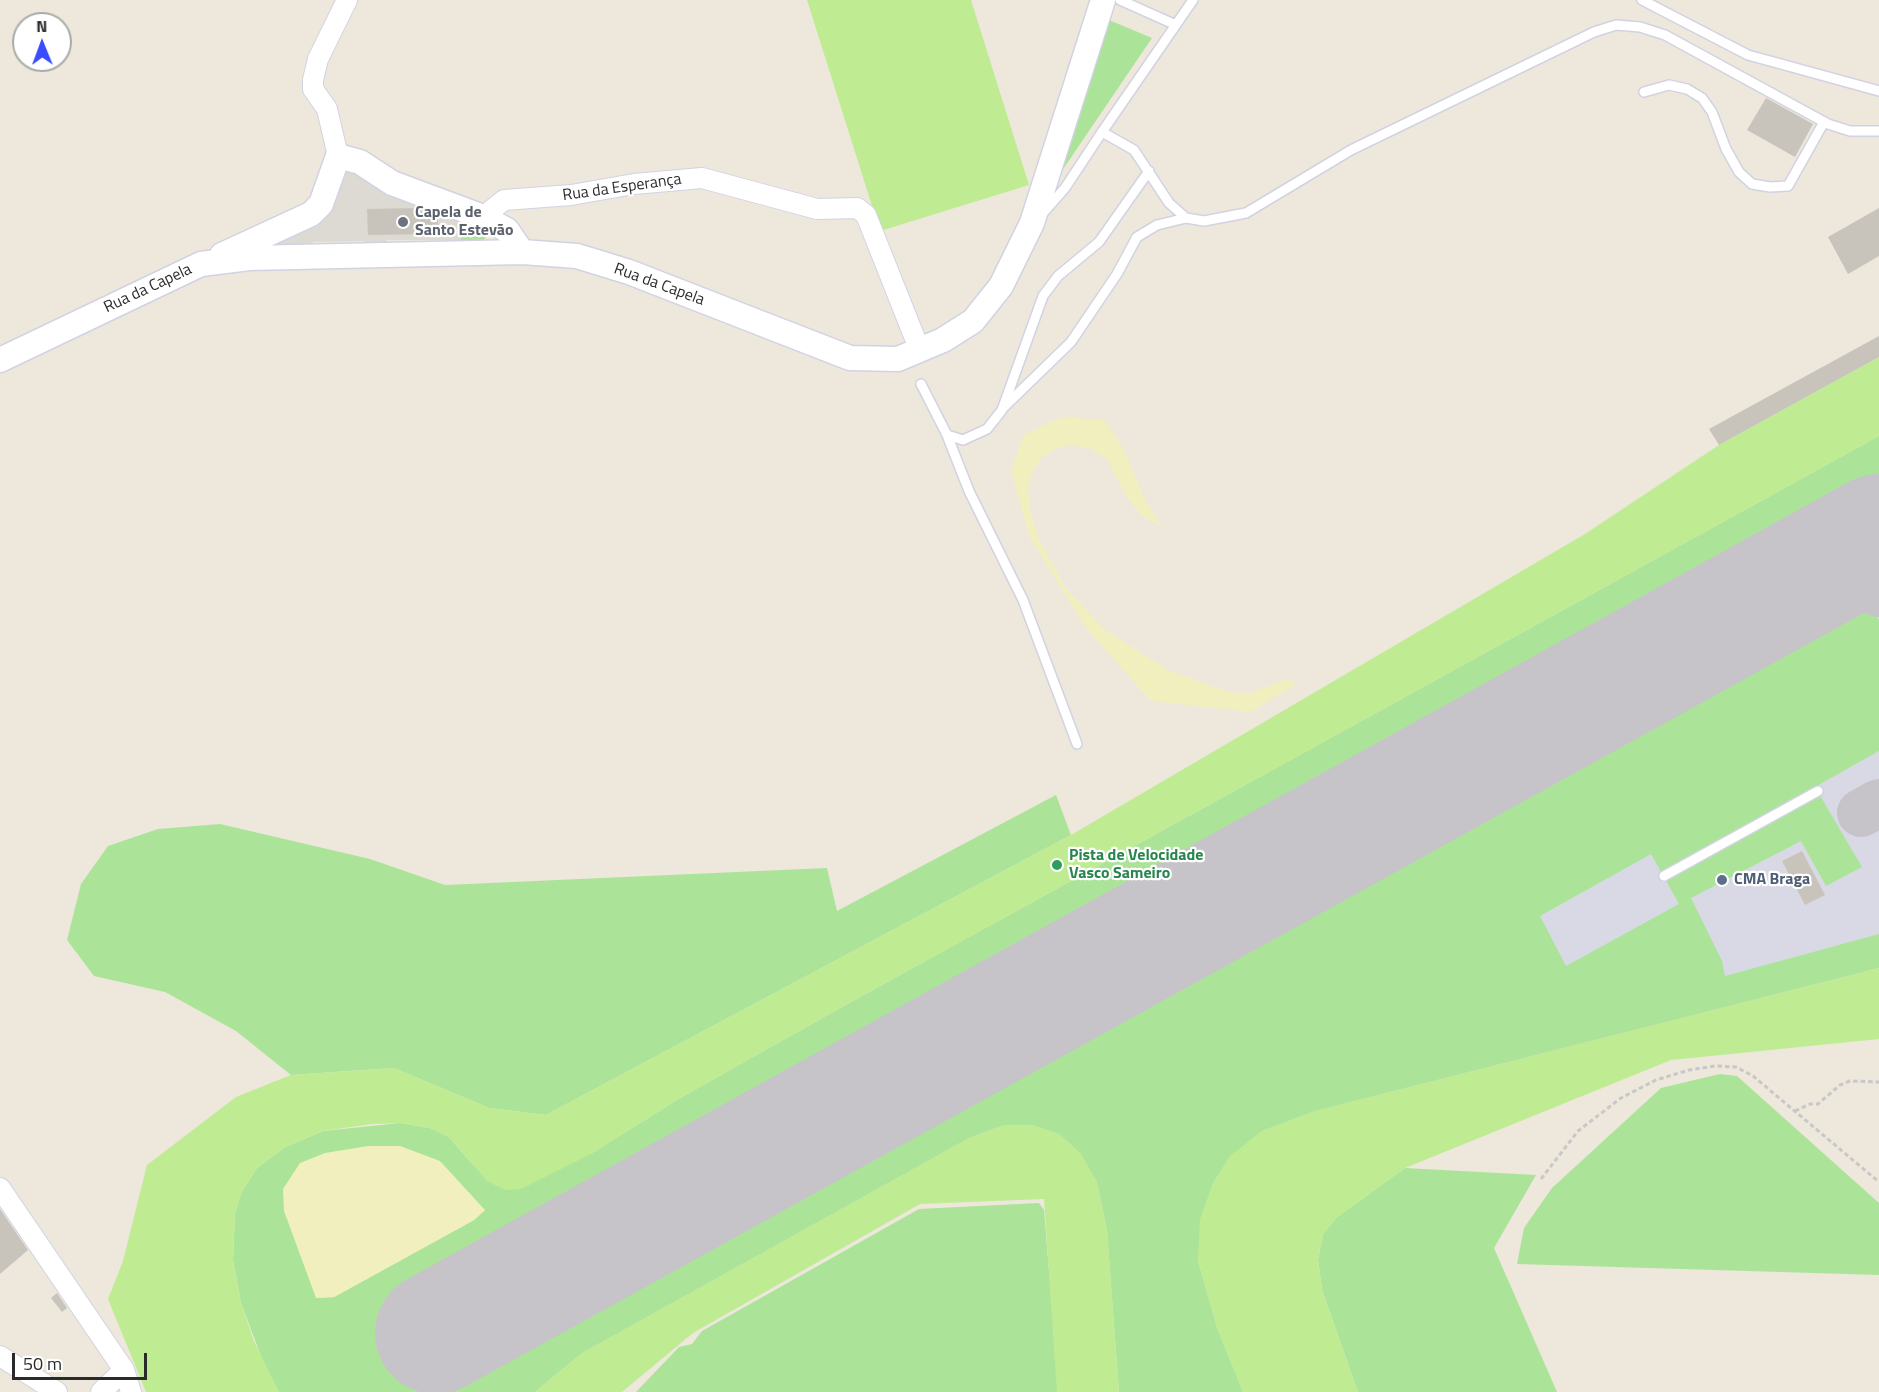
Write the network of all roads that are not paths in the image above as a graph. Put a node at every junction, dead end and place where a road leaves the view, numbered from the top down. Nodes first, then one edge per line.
1 (347, 0) edge
2 (1103, 0) edge
3 (1120, 0) edge
4 (1193, 0) edge
5 (1642, 0) edge
6 (1176, 25) junction
7 (1879, 91) edge
8 (1644, 92) dead end
9 (1824, 122) junction
10 (1879, 131) edge
11 (1102, 132) junction
12 (338, 156) junction
13 (1149, 171) junction
14 (483, 217) junction
15 (1186, 218) junction
16 (1029, 229) junction
17 (522, 252) junction
18 (201, 264) junction
19 (921, 351) junction
20 (0, 360) edge
21 (921, 384) dead end
22 (1002, 410) junction
23 (947, 435) junction
24 (1077, 744) dead end
25 (1818, 792) dead end
26 (1664, 876) dead end
27 (0, 1188) edge
28 (0, 1356) edge
29 (124, 1370) junction
30 (57, 1392) edge
31 (101, 1392) edge
32 (131, 1392) edge

1 - 12 street
2 - 16 street, Rua da Capela
3 - 6 lane
4 - 6 lane
5 - 7 lane
6 - 11 lane
8 - 9 lane
9 - 10 lane
9 - 15 lane
11 - 13 lane
11 - 16 lane
12 - 14 street
12 - 18 street
13 - 15 lane
13 - 22 lane
14 - 17 street
14 - 19 street, Rua da Esperança
15 - 22 lane
16 - 19 street, Rua da Capela
17 - 18 street, Rua da Capela
17 - 19 street, Rua da Capela
18 - 20 street, Rua da Capela
21 - 23 lane
22 - 23 lane
23 - 24 lane
25 - 26 lane
27 - 29 street
28 - 30 street
29 - 31 street
29 - 32 street

